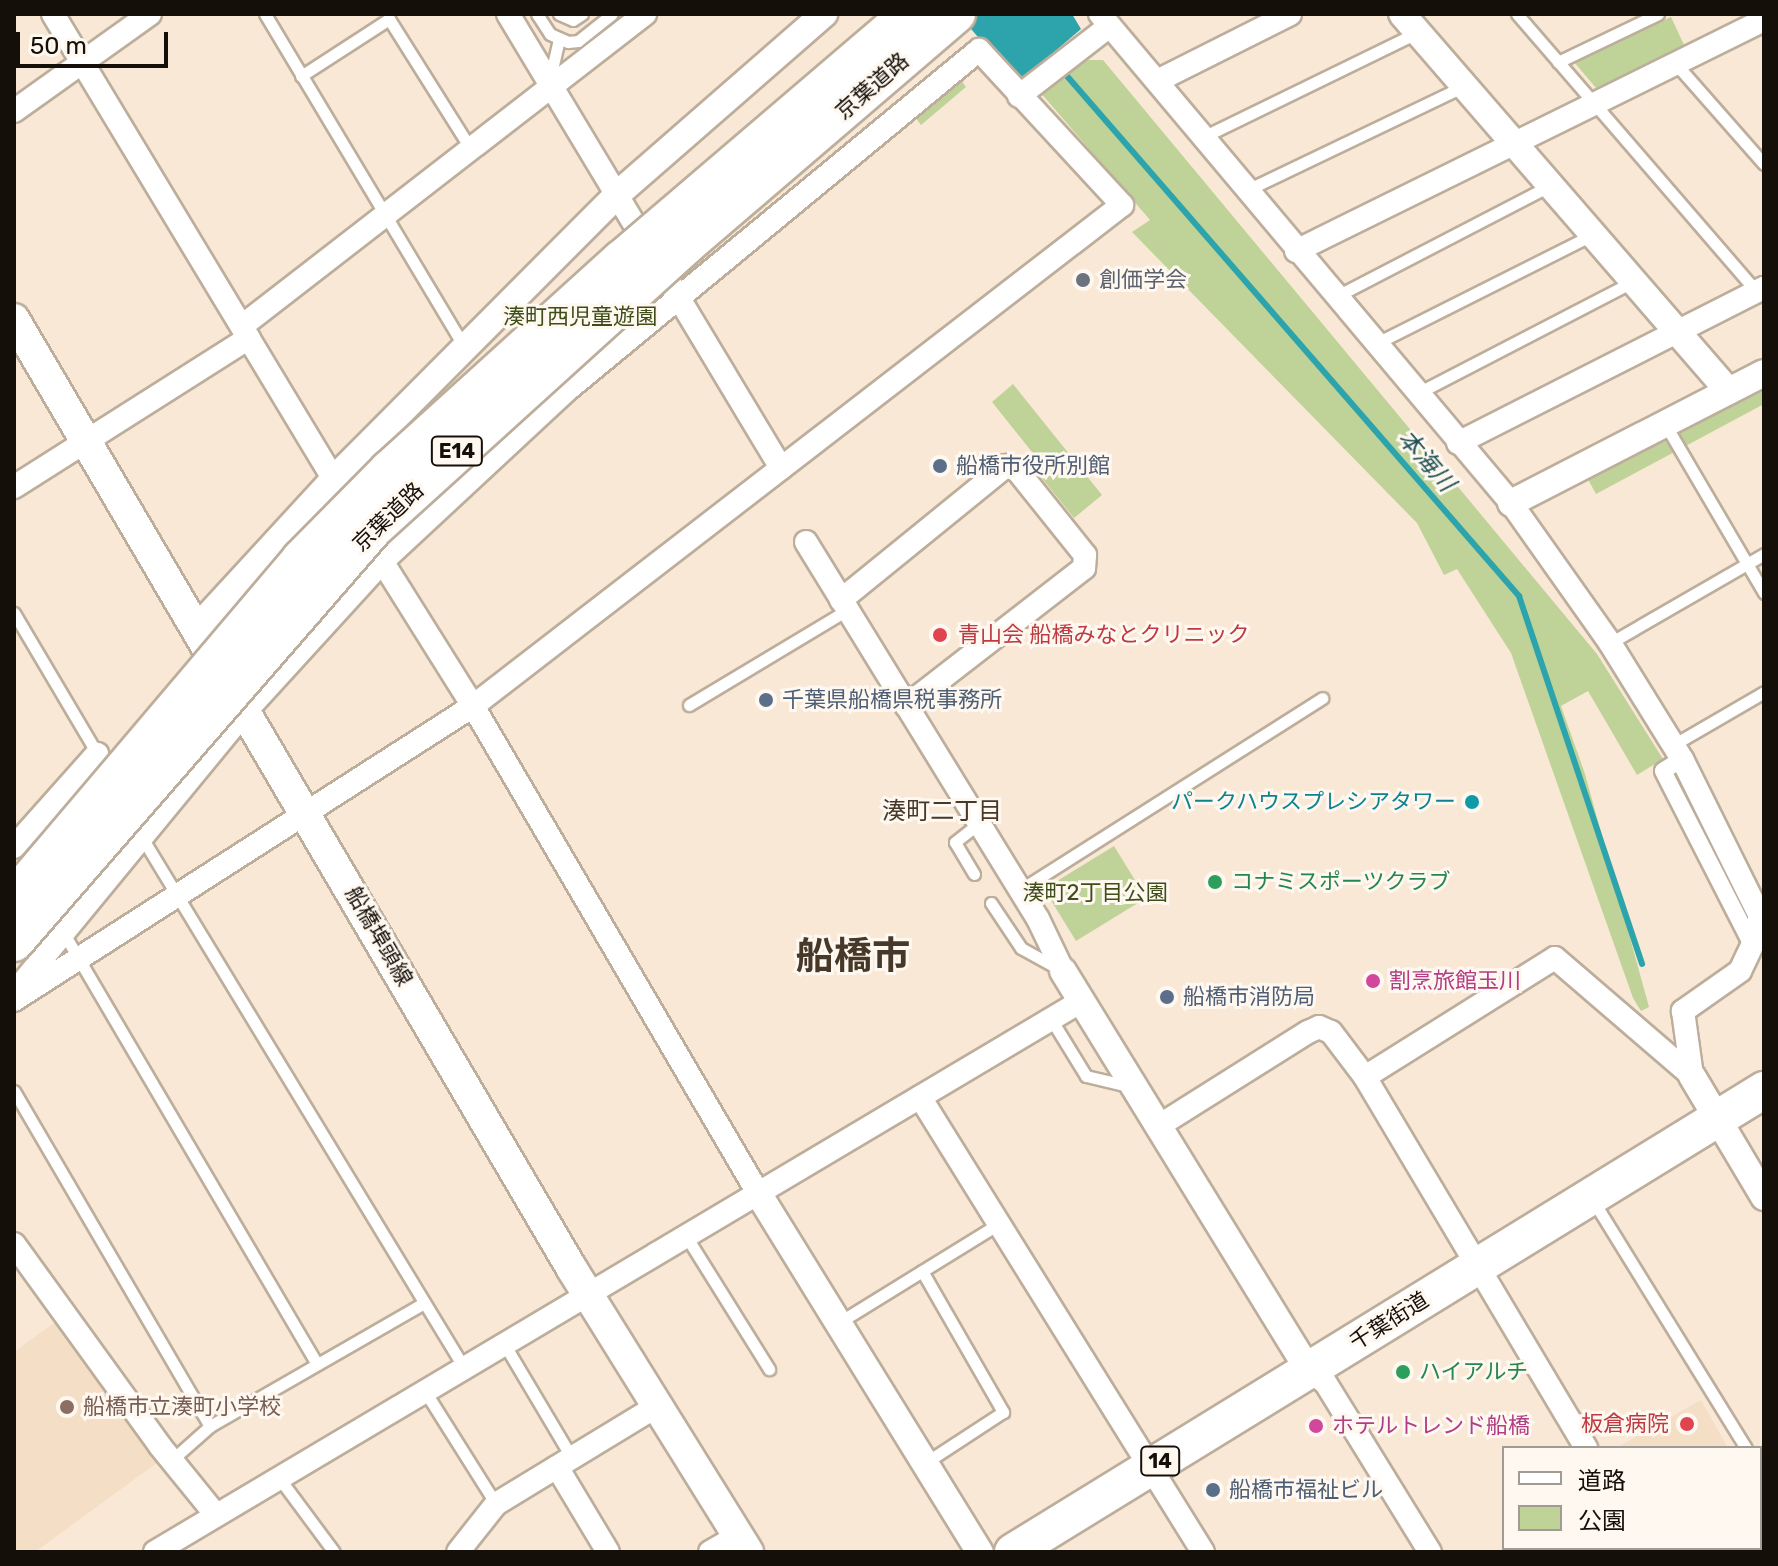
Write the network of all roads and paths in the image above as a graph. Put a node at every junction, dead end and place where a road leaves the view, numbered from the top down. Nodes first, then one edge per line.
1 (53, 14) edge
2 (150, 14) edge
3 (265, 14) edge
4 (508, 14) edge
5 (559, 14) edge
6 (582, 14) edge
7 (612, 14) edge
8 (645, 14) edge
9 (824, 14) edge
10 (909, 14) edge
11 (956, 14) edge
12 (1290, 14) edge
13 (1517, 14) edge
14 (1658, 14) edge
15 (538, 15) edge
16 (1103, 21) edge
17 (1410, 23) edge
18 (1756, 24) edge
19 (559, 39) junction
20 (1558, 62) junction
21 (1676, 64) junction
22 (84, 65) junction
23 (301, 76) junction
24 (547, 79) junction
25 (1157, 81) junction
26 (1465, 86) junction
27 (1019, 96) junction
28 (1594, 104) junction
29 (14, 111) edge
30 (1203, 138) junction
31 (1513, 142) junction
32 (471, 149) junction
33 (1764, 164) edge
34 (1551, 185) junction
35 (620, 192) junction
36 (1245, 192) junction
37 (384, 216) junction
38 (1593, 235) junction
39 (1296, 251) junction
40 (1634, 281) junction
41 (1761, 290) edge
42 (1334, 297) junction
43 (680, 298) junction
44 (14, 319) edge
45 (1677, 331) junction
46 (246, 332) junction
47 (1375, 345) junction
48 (466, 349) junction
49 (1764, 373) edge
50 (1729, 391) junction
51 (1416, 394) junction
52 (1664, 424) junction
53 (86, 442) junction
54 (1458, 443) junction
55 (781, 468) junction
56 (334, 479) junction
57 (14, 487) edge
58 (1511, 503) junction
59 (806, 542) dead end
60 (1764, 554) edge
61 (382, 562) junction
62 (1747, 564) junction
63 (1764, 593) edge
64 (844, 605) junction
65 (14, 613) edge
66 (197, 628) junction
67 (1610, 643) junction
68 (1764, 692) edge
69 (1322, 698) dead end
70 (689, 705) dead end
71 (473, 706) junction
72 (906, 706) junction
73 (246, 711) junction
74 (1678, 752) junction
75 (97, 754) junction
76 (308, 813) junction
77 (979, 823) junction
78 (143, 838) junction
79 (14, 847) edge
80 (974, 874) dead end
81 (1020, 890) junction
82 (177, 896) junction
83 (14, 898) edge
84 (991, 903) dead end
85 (64, 934) junction
86 (14, 942) edge
87 (1759, 950) edge
88 (79, 958) junction
89 (1063, 971) junction
90 (14, 993) edge
91 (14, 1000) edge
92 (1080, 1002) junction
93 (1051, 1019) junction
94 (1692, 1076) junction
95 (1365, 1077) junction
96 (1133, 1087) junction
97 (1764, 1090) edge
98 (14, 1091) edge
99 (920, 1097) junction
100 (1716, 1117) junction
101 (1157, 1127) junction
102 (758, 1193) junction
103 (1590, 1195) junction
104 (1764, 1197) edge
105 (998, 1224) junction
106 (686, 1236) junction
107 (14, 1244) edge
108 (1478, 1265) junction
109 (922, 1271) junction
110 (590, 1297) junction
111 (424, 1303) junction
112 (838, 1323) junction
113 (506, 1347) junction
114 (317, 1364) junction
115 (769, 1369) dead end
116 (466, 1371) junction
117 (1309, 1371) junction
118 (426, 1393) junction
119 (657, 1406) junction
120 (210, 1426) junction
121 (1585, 1446) edge
122 (1745, 1446) edge
123 (174, 1458) junction
124 (564, 1462) junction
125 (925, 1464) junction
126 (1149, 1467) junction
127 (279, 1478) junction
128 (496, 1504) junction
129 (216, 1515) junction
130 (743, 1544) edge
131 (155, 1552) edge
132 (334, 1552) edge
133 (458, 1552) edge
134 (608, 1552) edge
135 (710, 1552) edge
136 (980, 1552) edge
137 (1013, 1552) edge
138 (1203, 1552) edge
139 (1430, 1552) edge

1 - 22 street
2 - 22 street
3 - 23 lane
4 - 24 street
5 - 6 lane
7 - 19 lane
8 - 24 street
9 - 35 street
10 - 83 highway, 京葉道路 / E14, bridge
11 - 86 highway, 京葉道路 / E14, bridge
12 - 25 street
13 - 20 lane
14 - 20 lane
15 - 19 lane
16 - 25 street
16 - 27 street
17 - 26 street
17 - 30 lane
18 - 21 street
19 - 24 lane
20 - 28 lane
21 - 28 street
21 - 33 lane
22 - 29 street
22 - 46 street
23 - 32 lane
23 - 37 lane
24 - 32 street
24 - 35 street
25 - 30 street
26 - 31 street
26 - 36 lane
27 - 43 street
27 - 55 street
28 - 31 street
28 - 41 lane
30 - 36 street
31 - 34 street
31 - 39 street
32 - 37 street
34 - 38 street
34 - 42 lane
35 - 43 street
35 - 48 street
36 - 39 street
37 - 46 street
37 - 48 lane
38 - 40 street
38 - 47 lane
39 - 42 street
40 - 45 street
40 - 51 lane
41 - 45 street
42 - 47 street
43 - 55 street
43 - 61 street
44 - 53 main road, 船橋埠頭線
45 - 50 street
45 - 54 street
46 - 53 street
46 - 56 street
47 - 51 street
48 - 56 street
49 - 50 street
50 - 52 street
51 - 54 street
52 - 58 street
52 - 62 lane
53 - 57 street
53 - 66 main road, 船橋埠頭線
54 - 58 street
55 - 71 street
56 - 61 street
56 - 66 street
58 - 67 street
59 - 64 street
60 - 62 lane
61 - 71 street
61 - 73 street
62 - 63 lane
62 - 67 lane
64 - 70 lane
64 - 72 street
64 - 72 street
65 - 75 lane
66 - 73 main road, 船橋埠頭線
67 - 74 street
68 - 74 lane
69 - 81 lane
71 - 76 street
71 - 102 street
72 - 77 street
73 - 76 main road, 船橋埠頭線
73 - 78 street
74 - 87 street
75 - 78 lane
75 - 79 street
76 - 82 street
76 - 110 main road, 船橋埠頭線
77 - 80 lane
77 - 81 street
78 - 82 lane
78 - 85 street
79 - 85 lane
81 - 89 street
82 - 88 street
82 - 111 lane
84 - 89 lane
85 - 88 lane
85 - 90 street
87 - 94 street
88 - 91 street
88 - 114 lane
89 - 92 street
92 - 93 street
92 - 96 street
93 - 96 lane
93 - 99 street
94 - 95 street
94 - 100 street
95 - 101 street
95 - 108 street
96 - 101 street
97 - 100 highway, 千葉街道 / 14
98 - 120 lane
99 - 102 street
99 - 105 street
100 - 103 highway, 千葉街道 / 14
100 - 104 street
101 - 117 street
102 - 106 street
102 - 112 street
103 - 108 highway, 千葉街道 / 14
103 - 122 lane
105 - 109 lane
105 - 126 street
106 - 110 street
106 - 115 lane
107 - 123 street
108 - 117 highway, 千葉街道 / 14
108 - 121 street
109 - 112 lane
109 - 125 lane
110 - 113 street
110 - 119 main road, 船橋埠頭線
111 - 114 lane
111 - 116 lane
112 - 125 street
113 - 116 street
113 - 124 lane
114 - 120 lane
116 - 118 street
117 - 126 highway, 千葉街道 / 14
117 - 139 street
118 - 127 street
118 - 128 lane
119 - 124 street
119 - 130 main road, 船橋埠頭線
120 - 123 lane
123 - 129 street
124 - 128 street
124 - 134 street
125 - 136 street
126 - 137 highway, 千葉街道 / 14
126 - 138 street
127 - 129 street
127 - 132 lane
128 - 133 street
129 - 131 street
130 - 135 street

